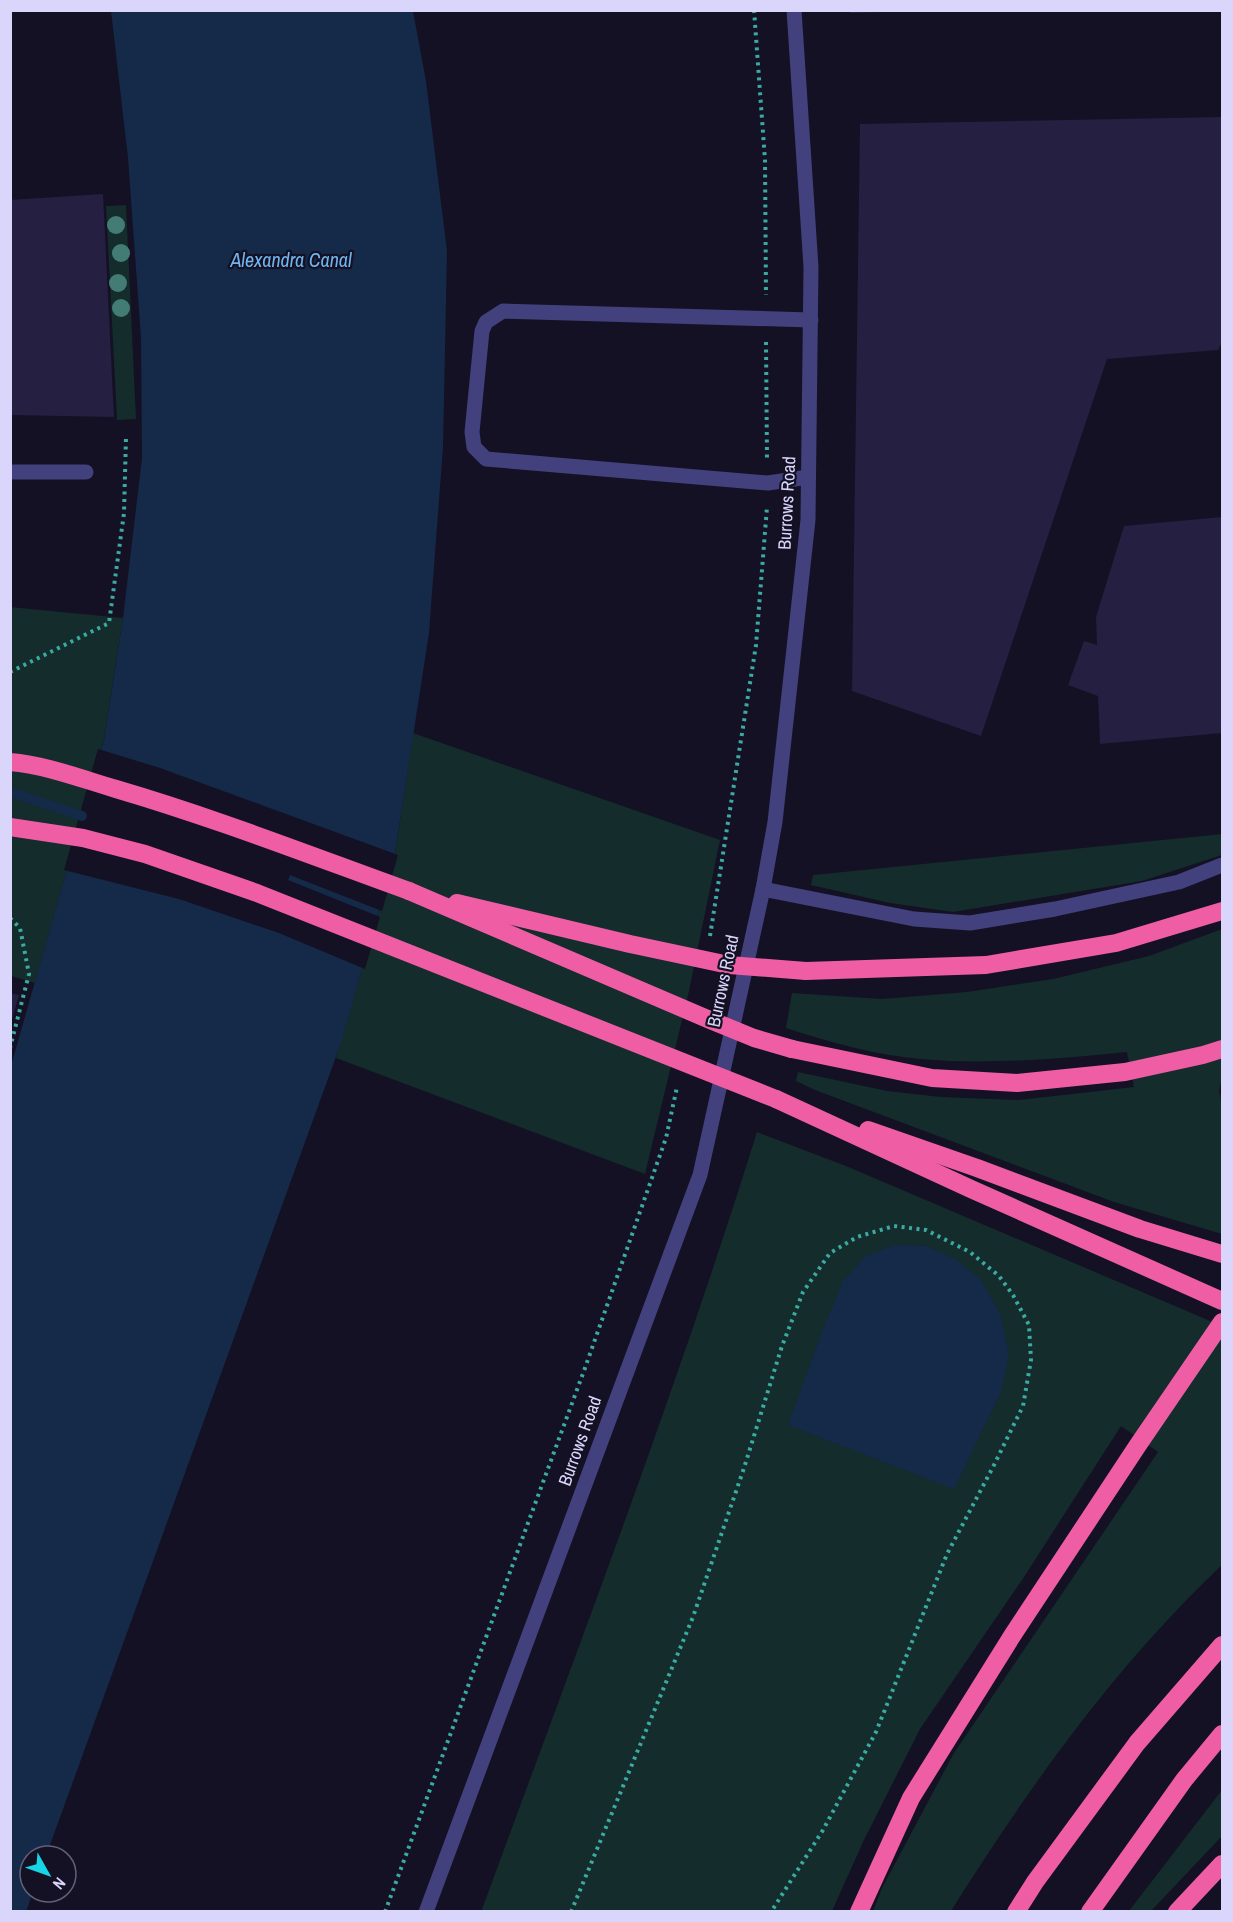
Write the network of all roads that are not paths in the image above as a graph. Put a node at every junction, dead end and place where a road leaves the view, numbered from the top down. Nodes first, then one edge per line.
1 (794, 10) edge
2 (811, 320) junction
3 (10, 472) edge
4 (86, 472) dead end
5 (808, 477) junction
6 (10, 762) edge
7 (10, 827) edge
8 (1222, 866) edge
9 (763, 889) junction
10 (409, 891) junction
11 (1222, 911) edge
12 (1222, 1049) edge
13 (776, 1099) junction
14 (1222, 1254) edge
15 (1222, 1301) edge
16 (1222, 1322) edge
17 (1222, 1645) edge
18 (1222, 1734) edge
19 (1222, 1864) edge
20 (426, 1911) edge
21 (859, 1911) edge
22 (1016, 1911) edge
23 (1090, 1911) edge
24 (1177, 1911) edge

1 - 2 street, Burrows Road
2 - 5 street, Burrows Road
2 - 5 street
3 - 4 street
5 - 9 street, Burrows Road
6 - 10 highway
7 - 13 highway, bridge
8 - 9 street
9 - 20 street, Burrows Road
10 - 11 highway, bridge
10 - 12 highway, bridge
13 - 14 highway
13 - 15 highway
16 - 21 highway
17 - 22 highway
18 - 23 highway
19 - 24 highway

